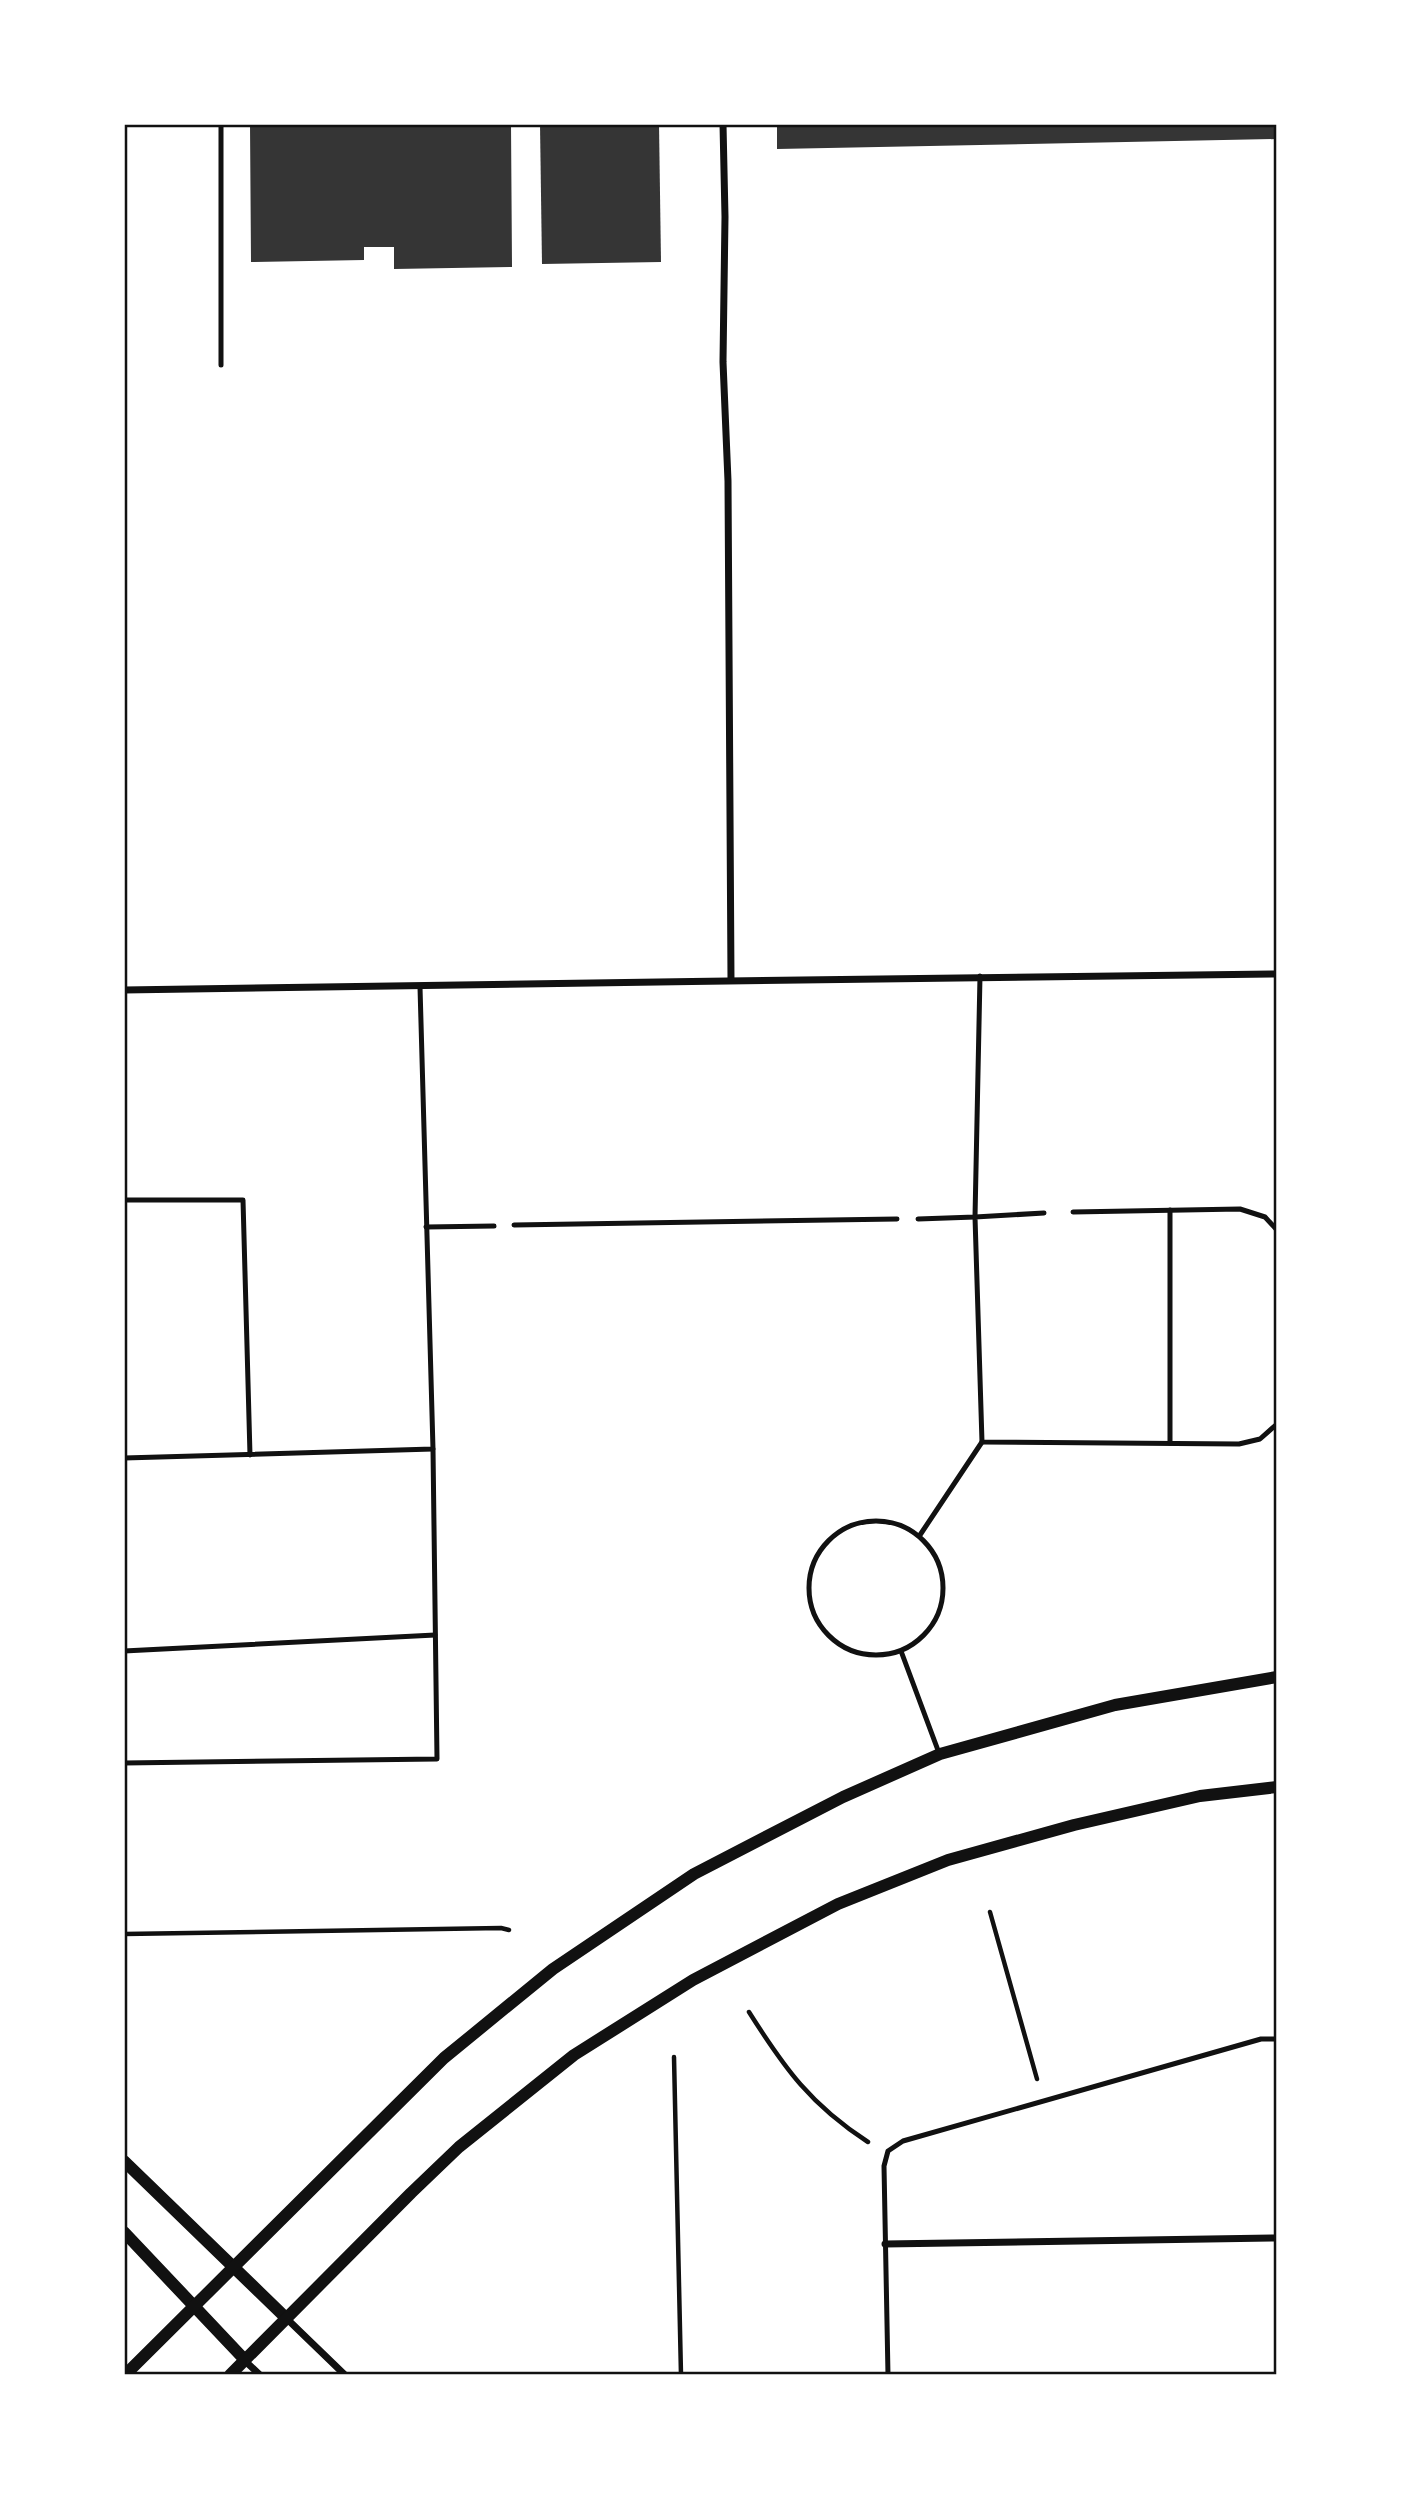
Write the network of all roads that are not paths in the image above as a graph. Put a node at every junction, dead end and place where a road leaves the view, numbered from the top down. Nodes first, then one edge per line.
1 (220, 124) edge
2 (723, 124) edge
3 (221, 365) dead end
4 (1277, 974) edge
5 (980, 976) junction
6 (731, 980) junction
7 (420, 987) junction
8 (124, 990) edge
9 (124, 1200) edge
10 (1170, 1210) junction
11 (1073, 1212) dead end
12 (1044, 1213) dead end
13 (975, 1217) junction
14 (897, 1219) dead end
15 (918, 1219) dead end
16 (494, 1226) dead end
17 (514, 1226) dead end
18 (426, 1227) junction
19 (1277, 1230) edge
20 (1277, 1424) edge
21 (982, 1442) junction
22 (1170, 1443) junction
23 (433, 1448) junction
24 (250, 1455) junction
25 (124, 1458) edge
26 (920, 1535) junction
27 (435, 1635) junction
28 (124, 1651) edge
29 (901, 1651) junction
30 (1277, 1677) edge
31 (940, 1754) junction
32 (124, 1763) edge
33 (1277, 1787) edge
34 (1277, 2039) edge
35 (124, 2161) edge
36 (124, 2232) edge
37 (1277, 2238) edge
38 (885, 2244) junction
39 (233, 2269) junction
40 (196, 2306) junction
41 (285, 2317) junction
42 (244, 2359) junction
43 (125, 2375) edge
44 (230, 2375) edge
45 (260, 2375) edge
46 (345, 2375) edge
47 (888, 2375) edge

1 - 3 lane
2 - 6 street
4 - 5 street
5 - 6 street
5 - 13 lane
6 - 7 street
7 - 8 street
7 - 18 lane
9 - 24 lane
10 - 11 lane
10 - 19 lane
10 - 22 lane
12 - 13 lane
13 - 15 lane
13 - 21 lane
14 - 17 lane
16 - 18 lane
18 - 23 lane
20 - 22 lane
21 - 22 lane
21 - 26 lane
23 - 24 lane
23 - 27 lane
24 - 25 lane
26 - 29 lane
26 - 29 lane
27 - 28 lane
27 - 32 lane
29 - 31 lane
30 - 31 street
31 - 39 street
33 - 41 street
34 - 38 lane
35 - 39 street
36 - 40 street
37 - 38 street
38 - 47 lane
39 - 40 street
39 - 41 street
40 - 42 street
40 - 43 street
41 - 42 street
41 - 46 street
42 - 44 street
42 - 45 street

